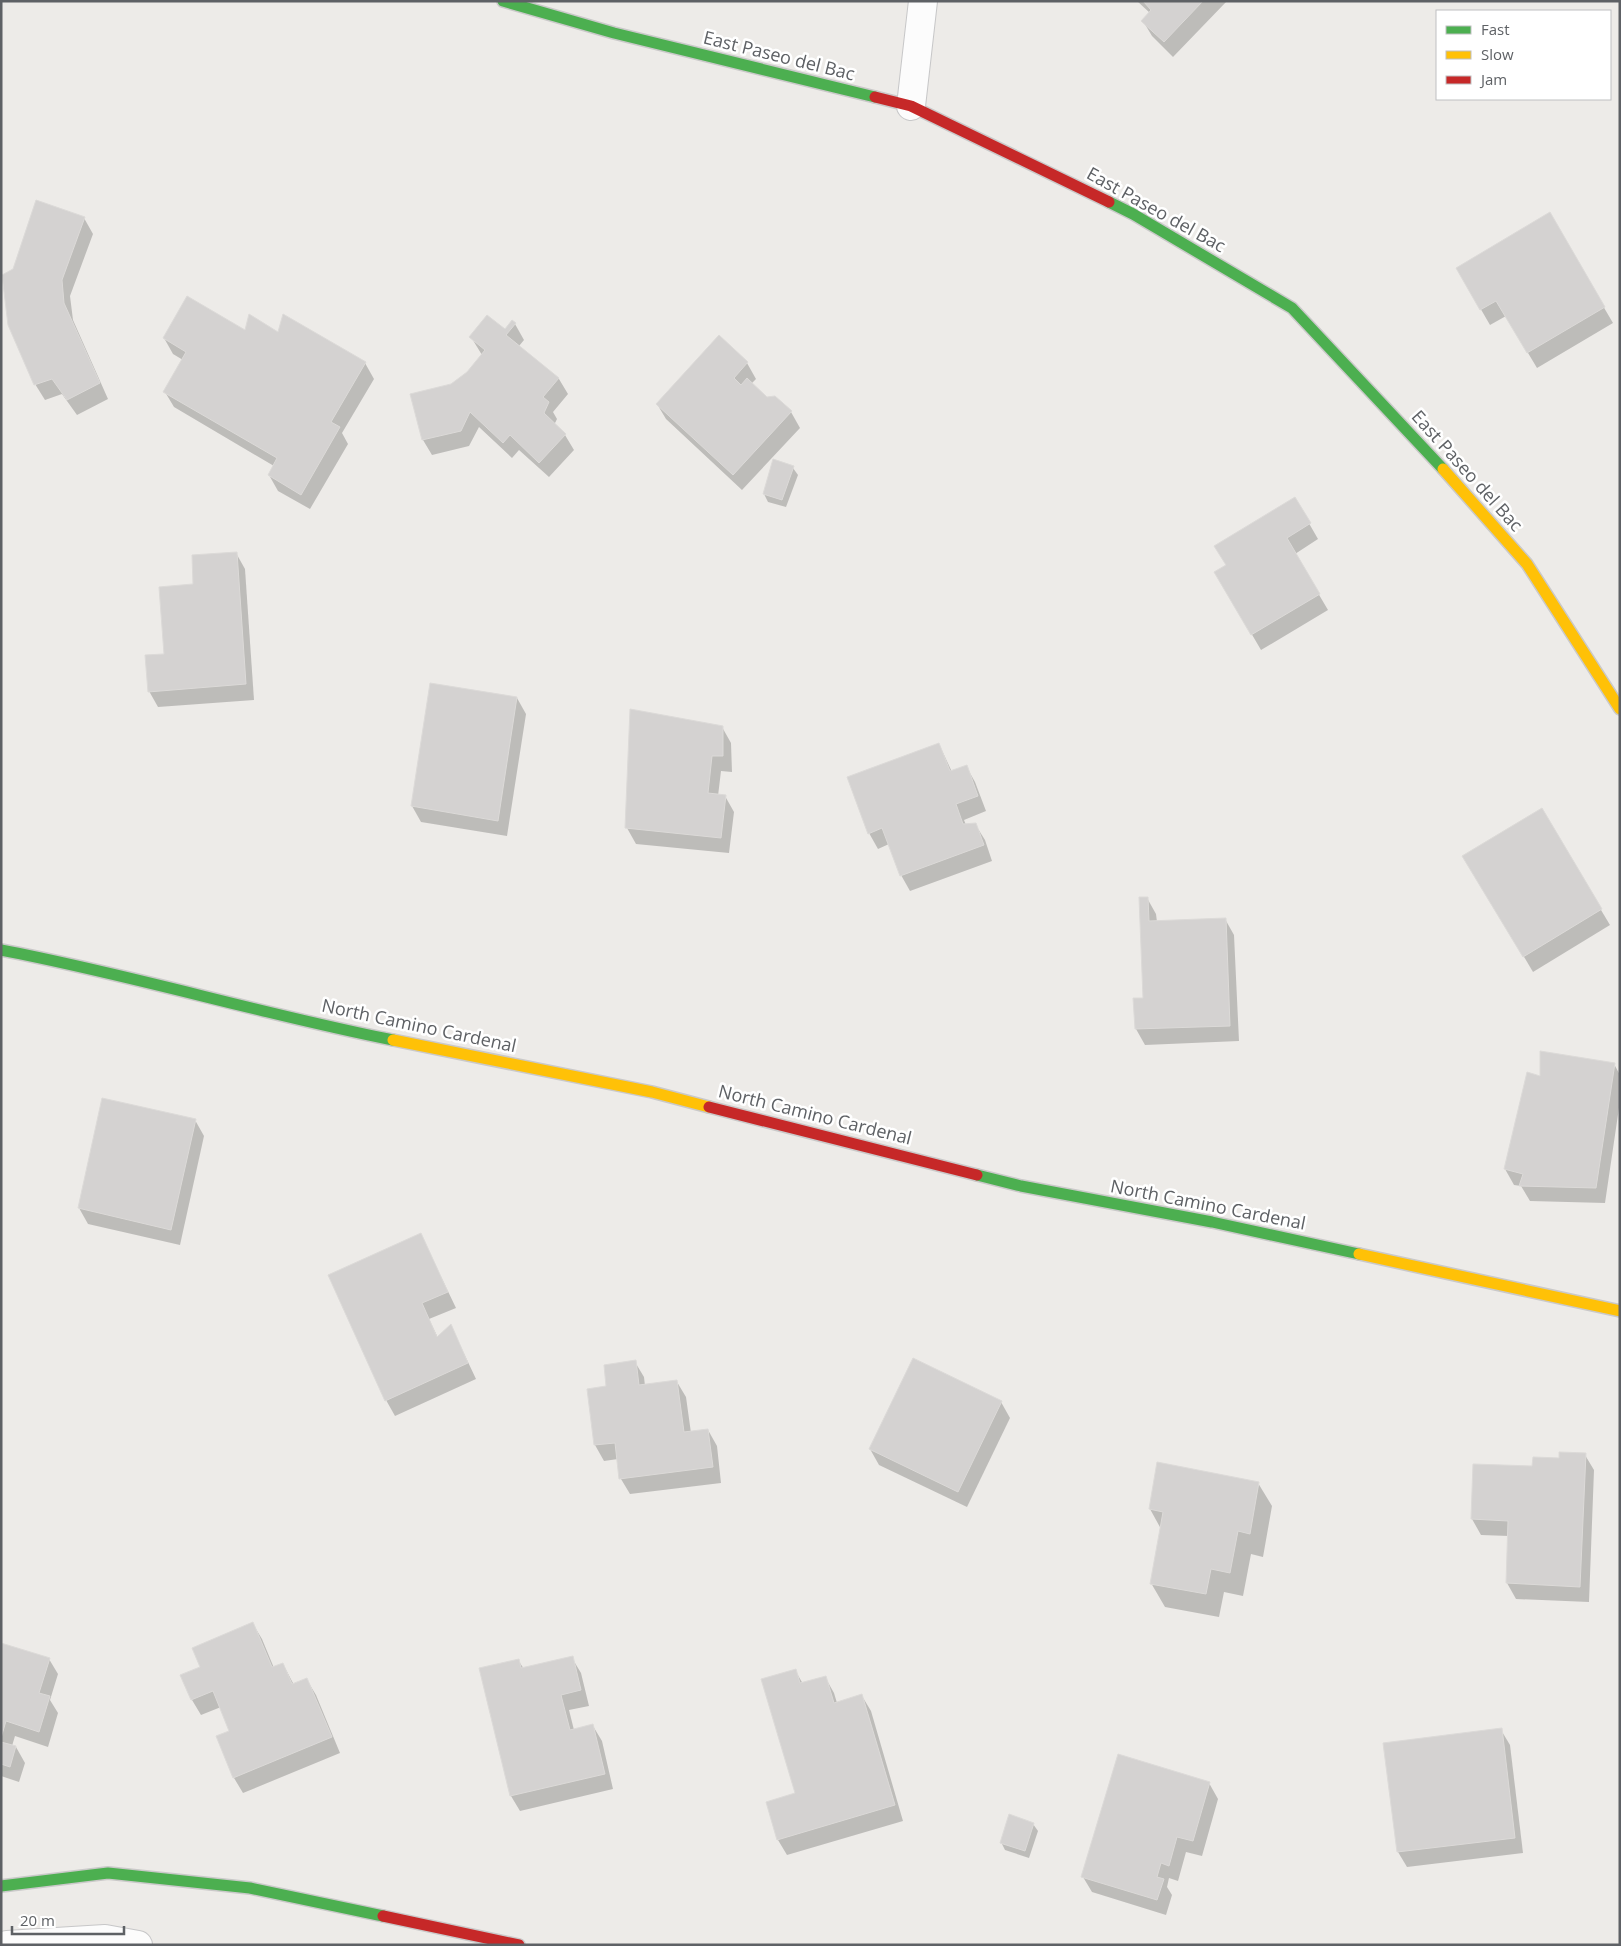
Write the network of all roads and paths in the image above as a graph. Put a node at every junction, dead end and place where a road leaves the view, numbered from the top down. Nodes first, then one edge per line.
1 (503, 1) edge
2 (923, 1) edge
3 (911, 106) junction
4 (1620, 709) edge
5 (1, 950) edge
6 (1620, 1311) edge
7 (1, 1886) edge
8 (7, 1945) edge
9 (138, 1945) edge
10 (519, 1945) edge

1 - 3 street, East Paseo del Bac
2 - 3 street
3 - 4 street, East Paseo del Bac
5 - 6 street, North Camino Cardenal
7 - 10 street
8 - 9 street

